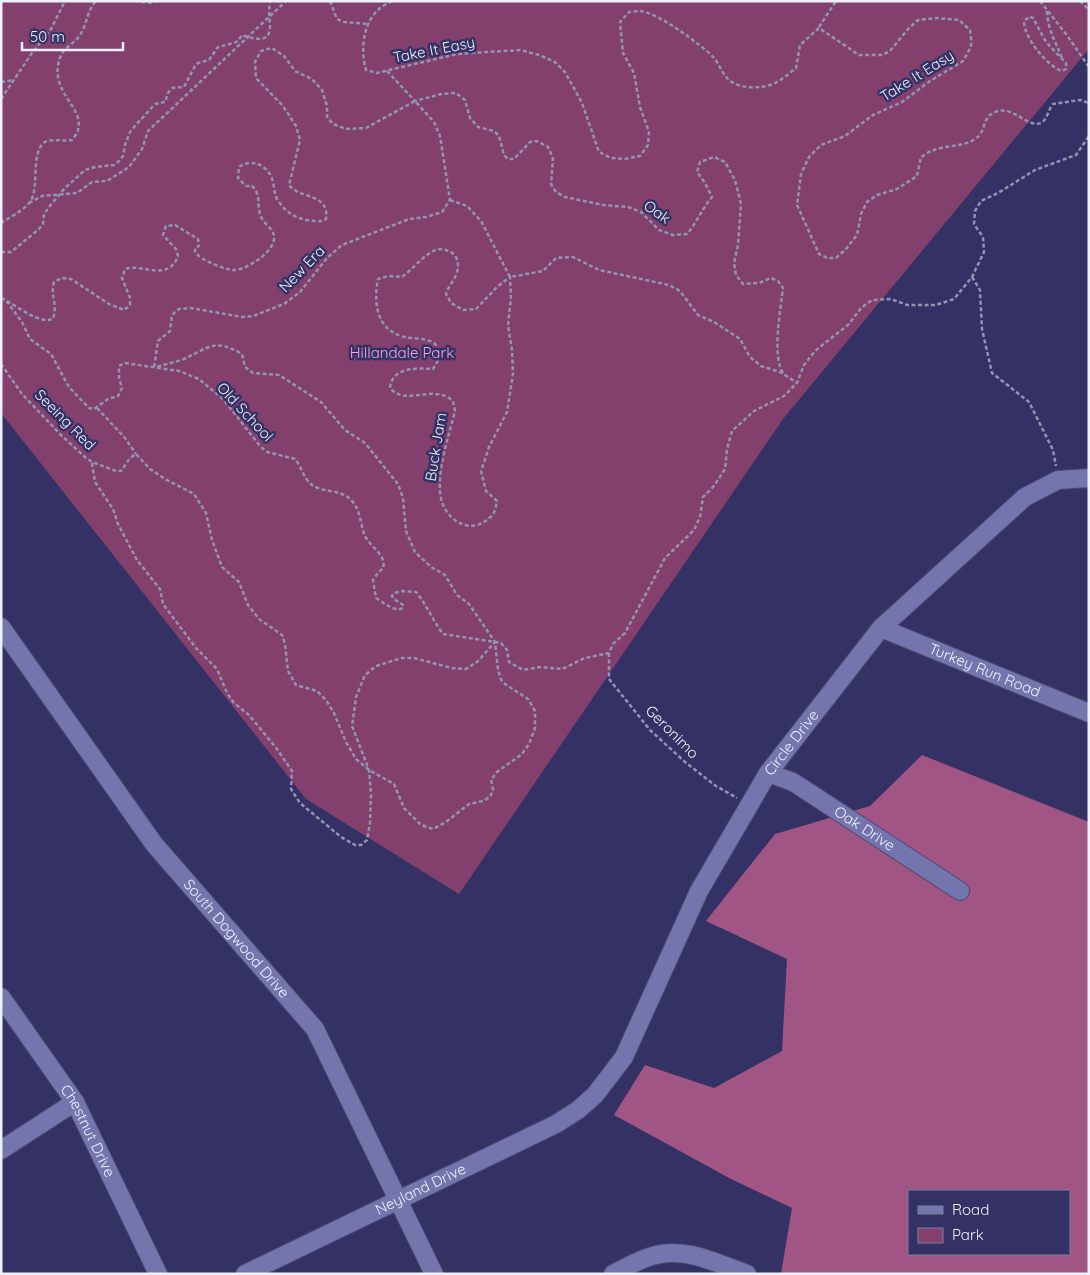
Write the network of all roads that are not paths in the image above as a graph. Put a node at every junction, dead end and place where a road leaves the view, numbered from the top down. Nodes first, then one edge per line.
1 (1089, 478) edge
2 (1, 627) edge
3 (881, 628) junction
4 (1089, 713) edge
5 (768, 773) junction
6 (960, 891) dead end
7 (1, 997) edge
8 (592, 1098) joint
9 (75, 1102) junction
10 (1, 1150) edge
11 (399, 1201) junction
12 (158, 1274) edge
13 (245, 1274) edge
14 (434, 1274) edge
15 (613, 1274) edge
16 (747, 1274) edge

1 - 3 street, Circle Drive
2 - 11 street, South Dogwood Drive
3 - 4 street, Turkey Run Road
3 - 5 street, Circle Drive
5 - 6 street, Oak Drive
5 - 8 street, Circle Drive
7 - 9 street, Chestnut Drive
8 - 11 street, Neyland Drive
9 - 10 street
9 - 12 street, Chestnut Drive
11 - 13 street, Neyland Drive
11 - 14 street, South Dogwood Drive
15 - 16 street

